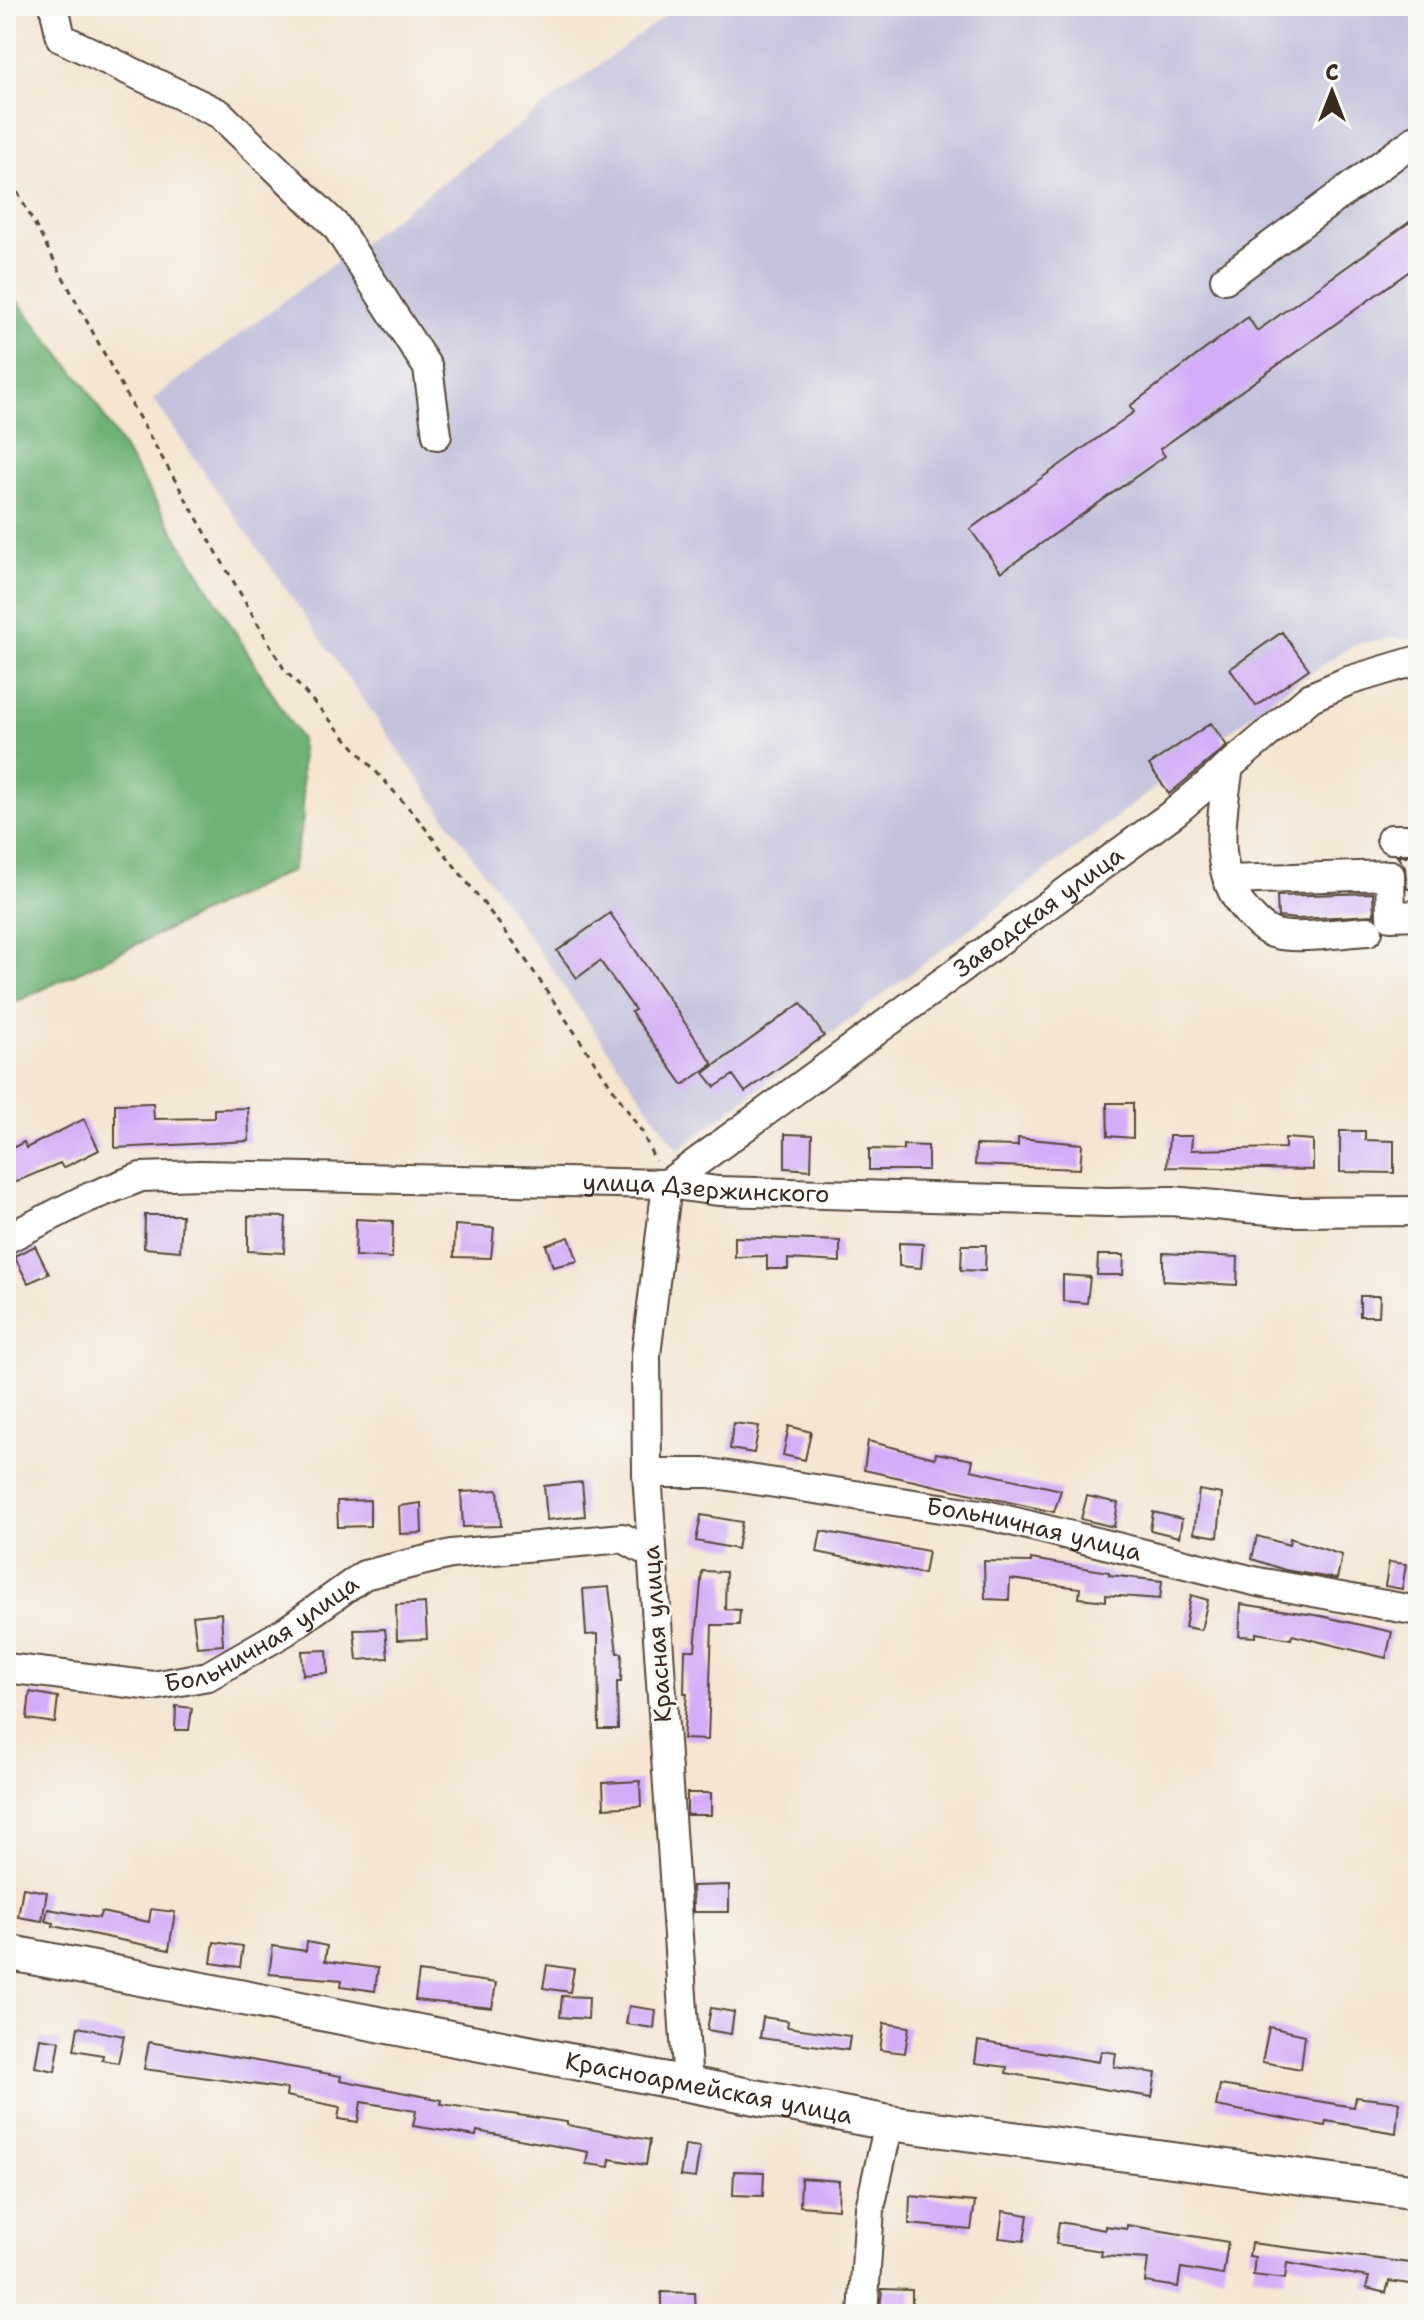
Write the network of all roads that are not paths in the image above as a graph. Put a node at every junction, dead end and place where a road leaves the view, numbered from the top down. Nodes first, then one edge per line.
1 (54, 6) edge
2 (1418, 138) edge
3 (1225, 279) dead end
4 (437, 435) dead end
5 (1418, 660) edge
6 (1229, 766) junction
7 (1228, 880) junction
8 (1418, 915) edge
9 (1368, 931) dead end
10 (667, 1184) junction
11 (1418, 1211) edge
12 (6, 1239) edge
13 (647, 1473) junction
14 (649, 1506) junction
15 (623, 1538) junction
16 (652, 1554) junction
17 (1418, 1611) edge
18 (6, 1668) edge
19 (6, 1952) edge
20 (688, 2085) junction
21 (889, 2123) junction
22 (1418, 2192) edge
23 (863, 2314) edge

1 - 4 street
2 - 3 street
5 - 6 street, Заводская улица
6 - 7 street
6 - 10 street, Заводская улица
7 - 8 street
7 - 9 street
10 - 11 street, улица Дзержинского
10 - 12 street, улица Дзержинского
10 - 13 street, Красная улица
13 - 14 street, Красная улица
13 - 17 street, Больничная улица
14 - 15 street
14 - 16 street, Красная улица
15 - 16 street
15 - 18 street, Больничная улица
16 - 20 street, Красная улица
19 - 20 main road, Красноармейская улица
20 - 21 main road, Красноармейская улица
21 - 22 main road, Красноармейская улица
21 - 23 street

